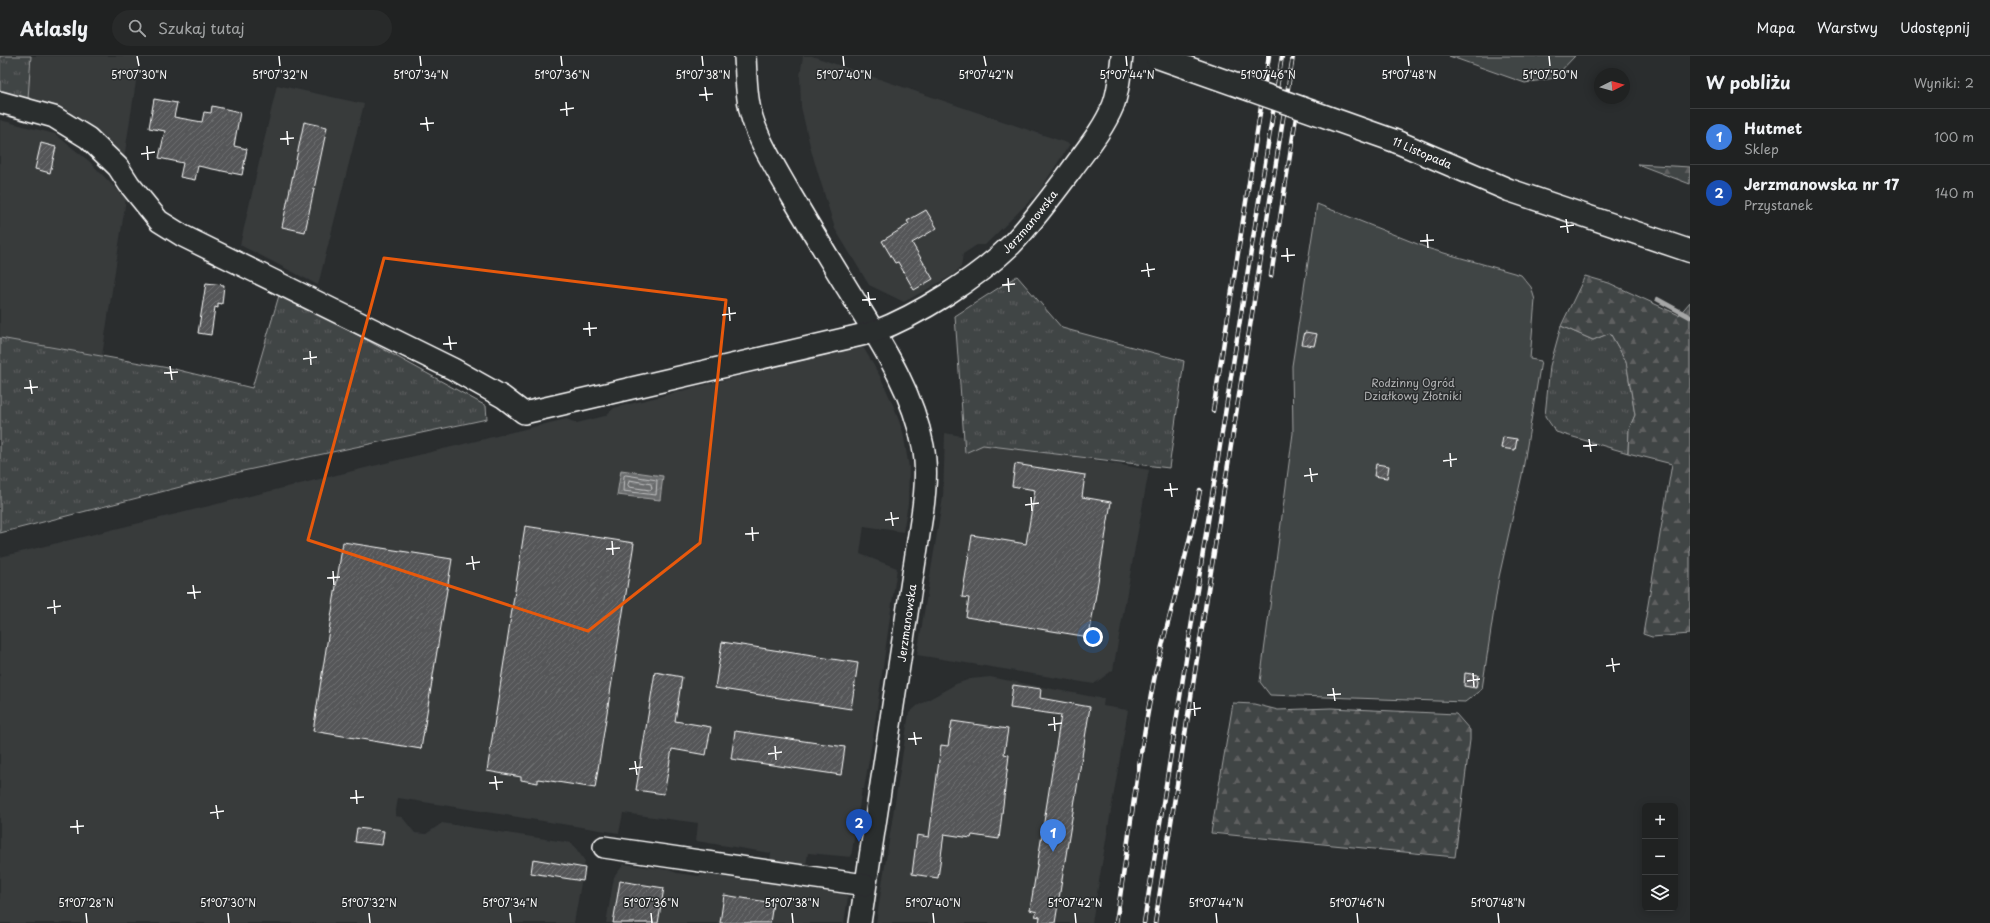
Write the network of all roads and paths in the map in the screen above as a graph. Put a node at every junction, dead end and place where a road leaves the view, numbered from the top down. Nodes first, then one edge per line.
1 (745, 56) edge
2 (1122, 56) edge
3 (1154, 56) edge
4 (0, 102) edge
5 (1690, 251) edge
6 (874, 332) junction
7 (604, 848) dead end
8 (866, 885) junction
9 (860, 923) edge

1 - 6 street, Jerzmanowska
2 - 6 street, Jerzmanowska
3 - 5 main road, 11 Listopada, bridge
4 - 6 street
6 - 8 street, Jerzmanowska
7 - 8 street
8 - 9 street, Jerzmanowska

